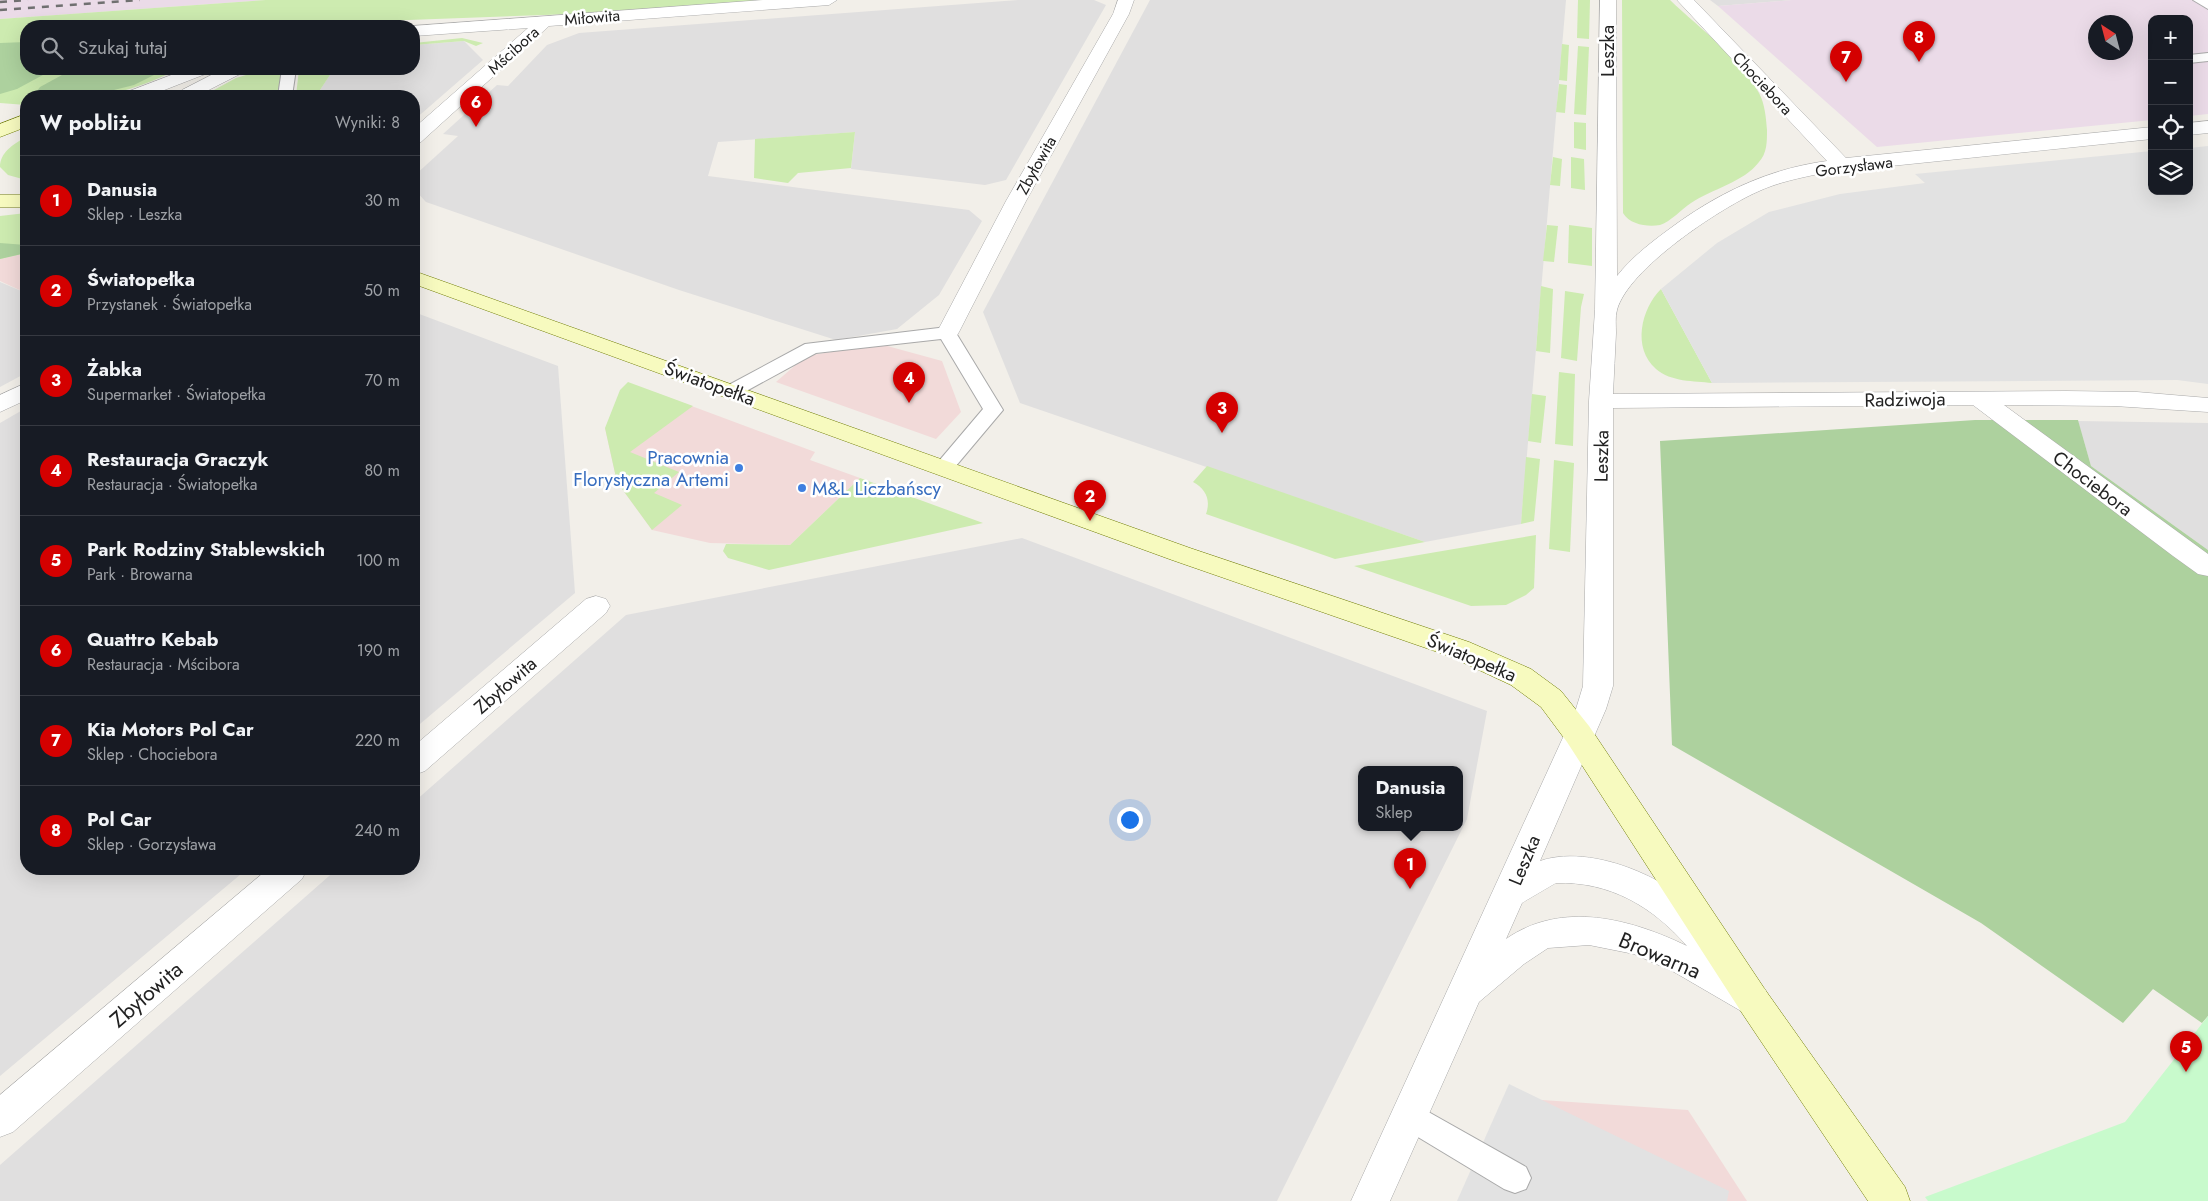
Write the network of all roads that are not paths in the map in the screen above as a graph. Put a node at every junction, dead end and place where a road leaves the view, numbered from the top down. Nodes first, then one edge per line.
1 (830, 0) edge
2 (1126, 0) edge
3 (1608, 0) edge
4 (1685, 0) edge
5 (2200, 0) edge
6 (2208, 5) edge
7 (545, 22) junction
8 (420, 31) edge
9 (2208, 57) edge
10 (2193, 59) edge
11 (187, 75) edge
12 (224, 75) edge
13 (288, 75) edge
14 (148, 90) edge
15 (196, 90) edge
16 (286, 90) edge
17 (0, 113) edge
18 (20, 114) edge
19 (20, 123) edge
20 (2208, 127) edge
21 (2193, 129) edge
22 (0, 131) edge
23 (420, 133) edge
24 (2148, 133) edge
25 (1842, 166) junction
26 (0, 201) edge
27 (20, 201) edge
28 (420, 279) edge
29 (1606, 310) junction
30 (948, 332) junction
31 (732, 391) junction
32 (20, 393) edge
33 (1979, 398) junction
34 (1601, 401) junction
35 (0, 404) edge
36 (2208, 405) edge
37 (943, 468) junction
38 (2208, 567) edge
39 (596, 606) dead end
40 (1578, 734) junction
41 (420, 758) edge
42 (284, 875) edge
43 (1510, 893) junction
44 (1462, 997) junction
45 (1753, 1000) junction
46 (1409, 1115) junction
47 (0, 1119) edge
48 (1514, 1178) dead end
49 (1370, 1201) edge
50 (1891, 1201) edge

1 - 7 street, Miłowita
2 - 30 street, Zbyłowita
3 - 29 street, Leszka
4 - 25 street, Chociebora
5 - 6 lane
7 - 8 street, Miłowita
7 - 23 street, Mścibora
9 - 10 lane
11 - 14 street
12 - 15 street
13 - 16 lane
17 - 18 street
19 - 22 street
20 - 21 street
24 - 25 street, Gorzysława
25 - 29 street, Gorzysława
26 - 27 street
28 - 31 street, Światopełka
29 - 34 street, Leszka
30 - 31 lane
30 - 37 lane
31 - 37 street, Światopełka
32 - 35 street
33 - 34 street, Radziwoja
33 - 36 street, Radziwoja
33 - 38 street, Chociebora
34 - 40 street, Leszka
37 - 40 street, Światopełka
39 - 41 street, Zbyłowita
40 - 43 street, Leszka
40 - 45 street, Browarna
42 - 47 street, Zbyłowita
43 - 44 street, Leszka
43 - 45 street, Leszka
44 - 45 street, Browarna
44 - 46 street, Leszka
45 - 50 street, Browarna
46 - 48 lane
46 - 49 street, Leszka

